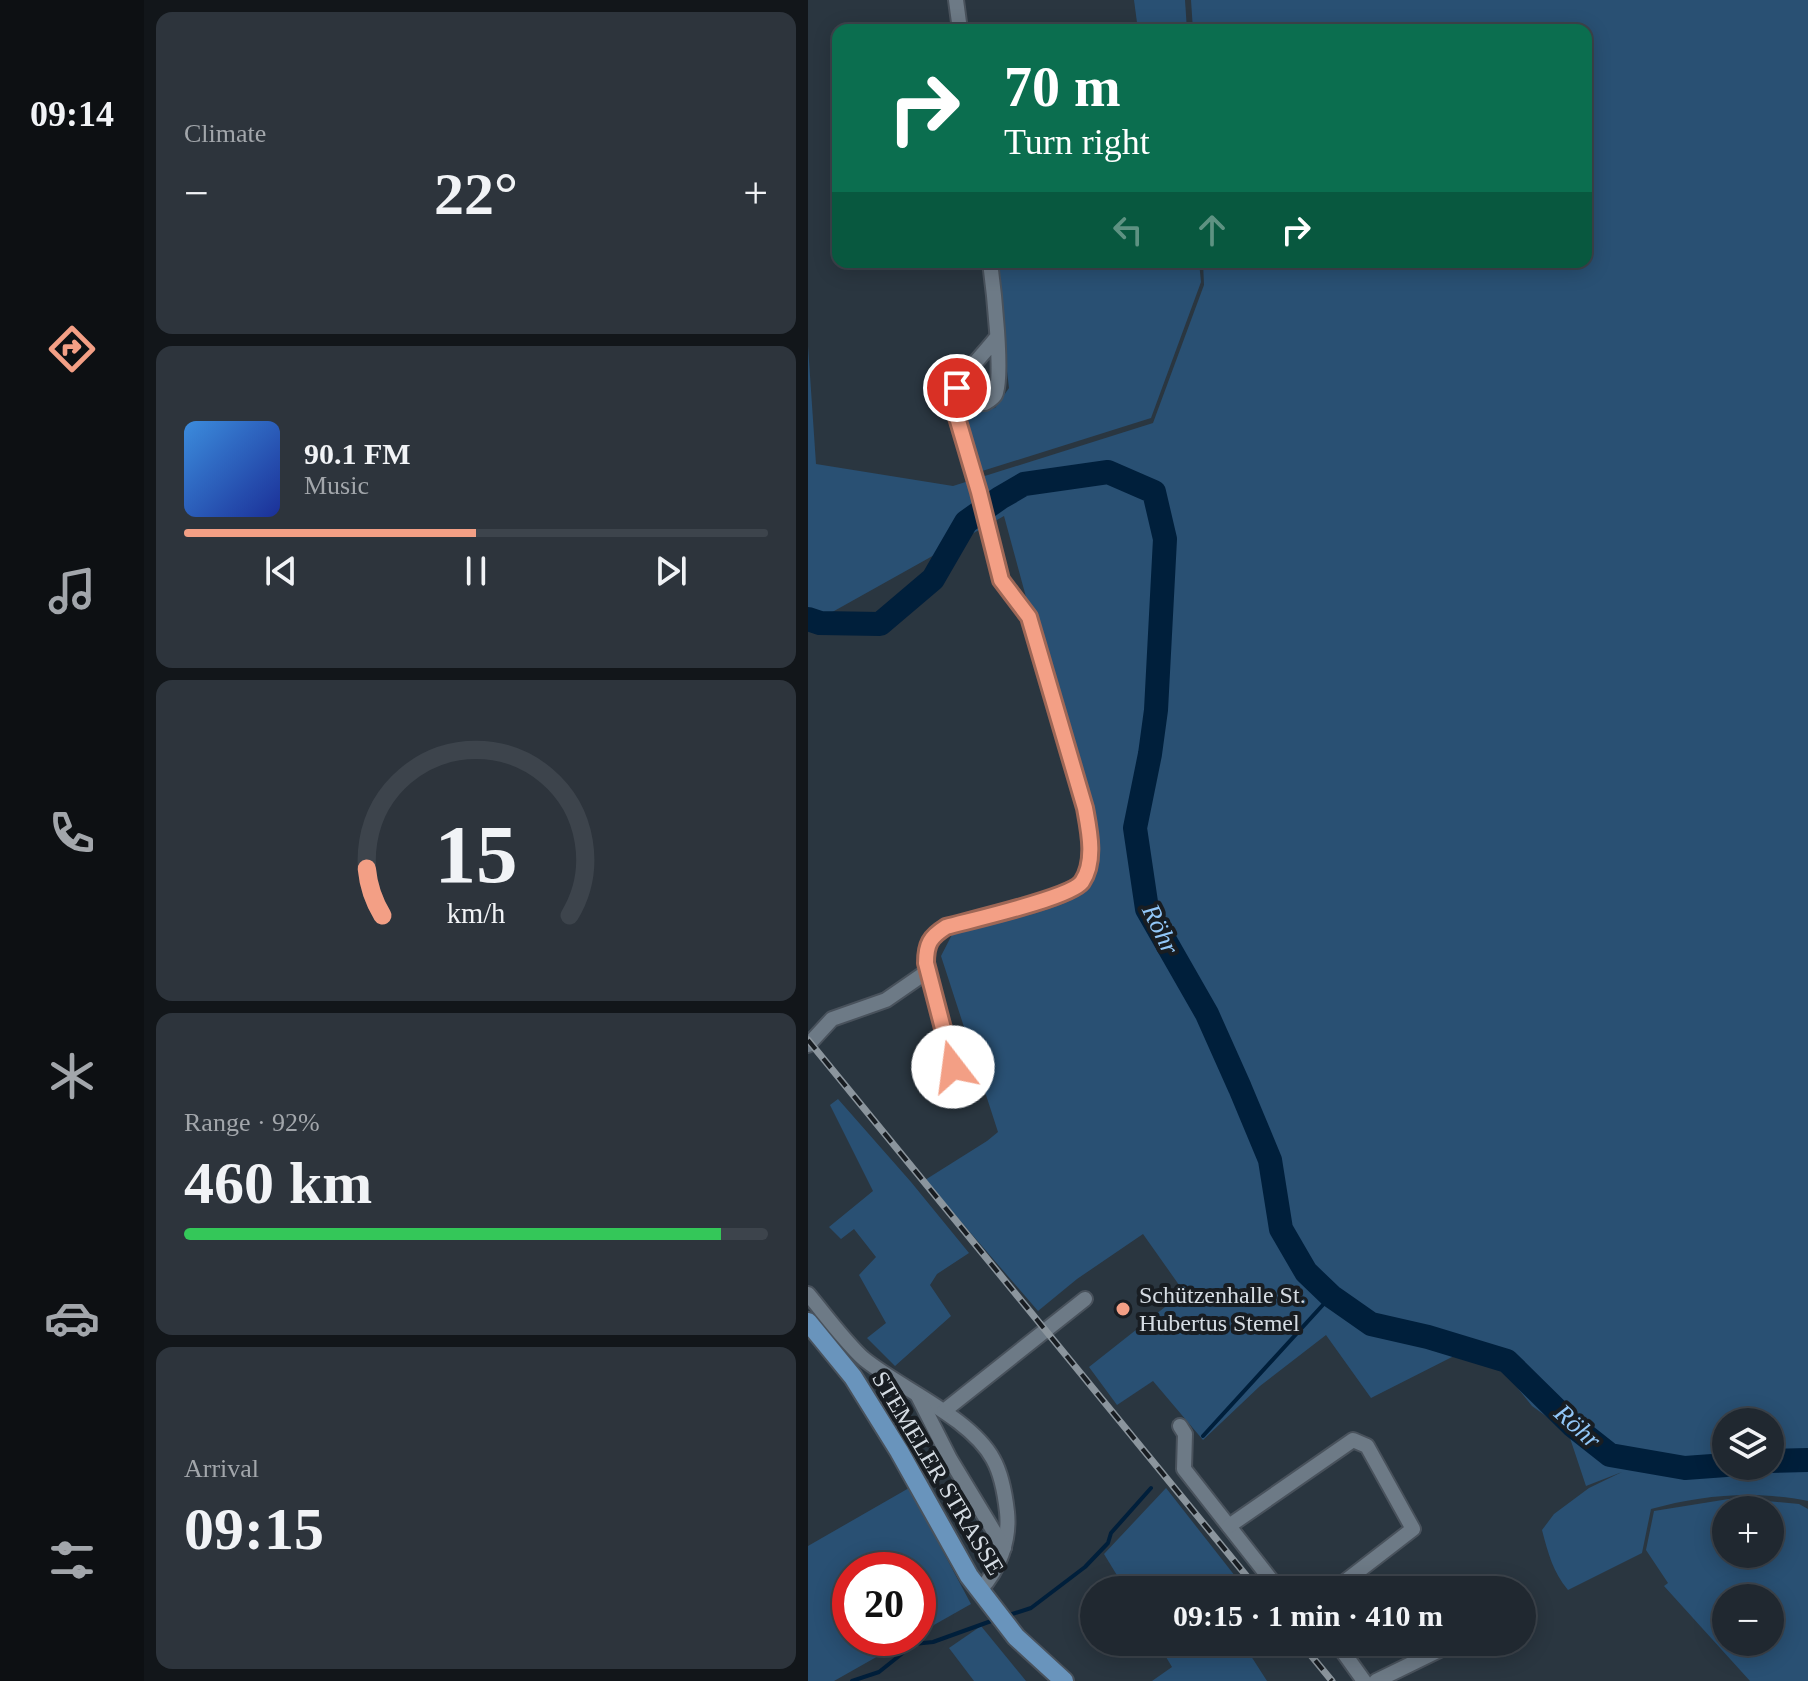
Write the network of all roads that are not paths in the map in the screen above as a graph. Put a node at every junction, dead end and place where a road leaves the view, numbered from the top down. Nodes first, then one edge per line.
1 (956, 0) edge
2 (959, 24) edge
3 (991, 268) edge
4 (997, 337) junction
5 (955, 404) junction
6 (928, 971) junction
7 (808, 1045) edge
8 (953, 1067) dead end
9 (808, 1294) edge
10 (1085, 1299) dead end
11 (808, 1322) edge
12 (918, 1396) junction
13 (944, 1411) junction
14 (1180, 1426) dead end
15 (1229, 1526) junction
16 (1004, 1548) junction
17 (1268, 1576) edge
18 (1352, 1576) edge
19 (980, 1590) junction
20 (1346, 1656) edge
21 (1427, 1656) edge
22 (1064, 1681) edge
23 (1364, 1681) edge
24 (1376, 1681) edge

1 - 2 street
3 - 4 street
4 - 5 street
4 - 5 street
5 - 6 street
6 - 7 street
6 - 8 street
9 - 12 street
10 - 13 street
11 - 19 main road, STEMELER STRASSE
12 - 13 street
12 - 16 street
13 - 16 street
14 - 15 street
15 - 17 street
15 - 18 street
16 - 19 street
19 - 22 main road, STEMELER STRASSE
20 - 23 street
21 - 24 street

